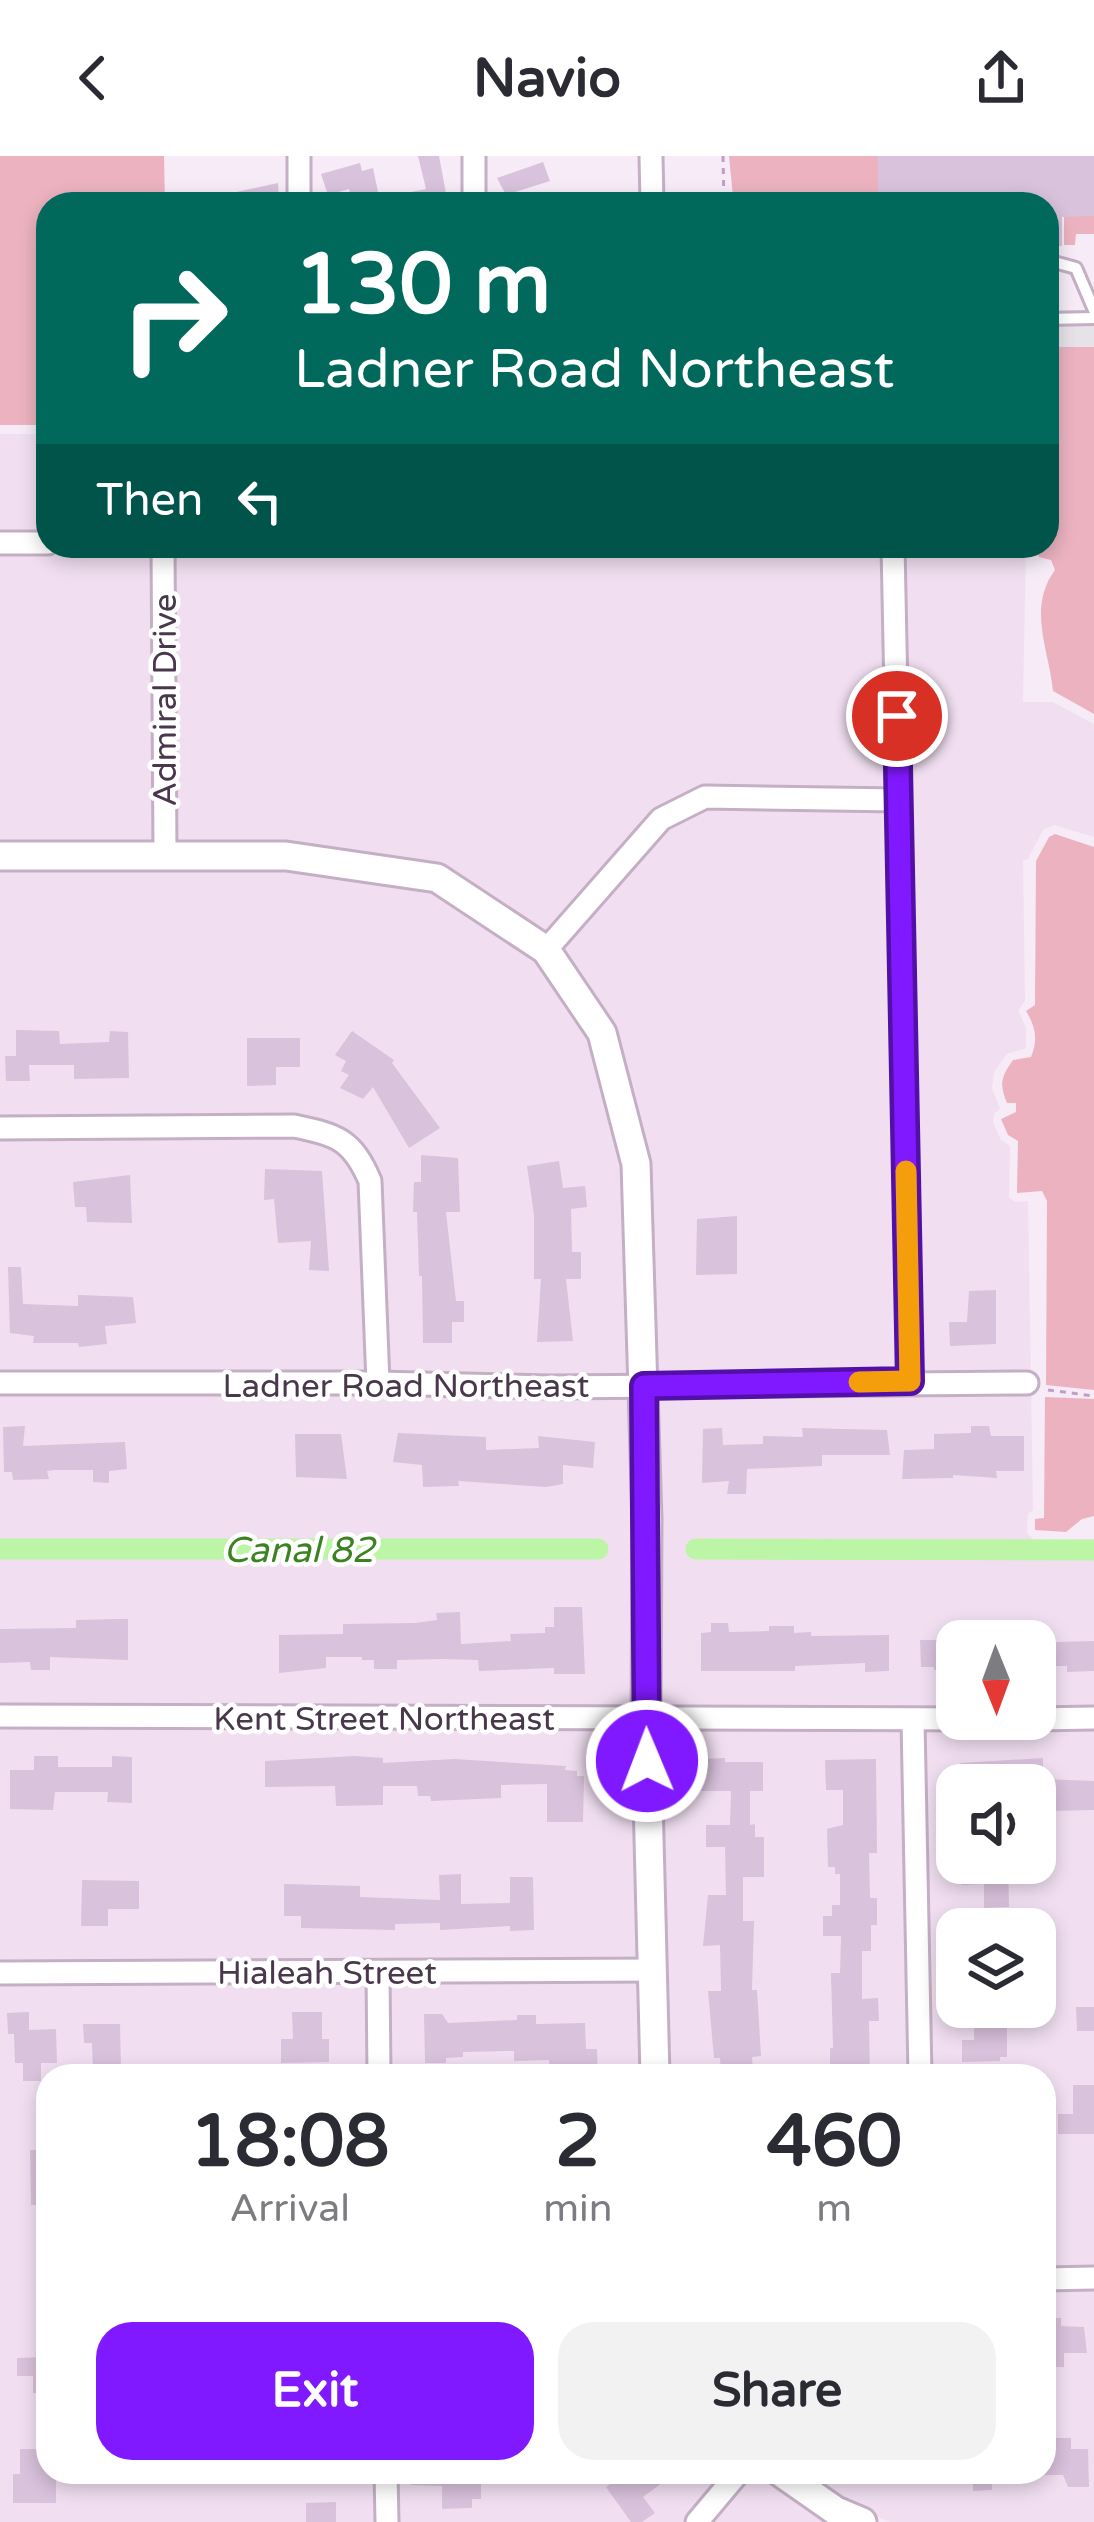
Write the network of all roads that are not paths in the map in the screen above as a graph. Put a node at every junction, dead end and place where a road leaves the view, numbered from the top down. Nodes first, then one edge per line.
1 (298, 156) edge
2 (474, 156) edge
3 (651, 156) edge
4 (299, 192) edge
5 (474, 192) edge
6 (652, 192) edge
7 (1059, 263) edge
8 (1094, 314) edge
9 (1059, 318) edge
10 (0, 544) edge
11 (36, 544) edge
12 (163, 558) edge
13 (893, 558) edge
14 (898, 800) junction
15 (165, 854) junction
16 (0, 856) edge
17 (546, 950) junction
18 (0, 1128) edge
19 (910, 1381) junction
20 (0, 1383) edge
21 (378, 1383) junction
22 (1027, 1383) road end
23 (644, 1386) junction
24 (0, 1716) edge
25 (1056, 1718) edge
26 (1094, 1718) edge
27 (646, 1719) junction
28 (913, 1720) junction
29 (936, 1720) edge
30 (653, 1970) junction
31 (377, 1972) junction
32 (0, 1973) edge
33 (379, 2064) edge
34 (655, 2064) edge
35 (920, 2064) edge
36 (1094, 2278) edge
37 (1056, 2279) edge
38 (386, 2484) edge
39 (729, 2484) edge
40 (798, 2484) edge
41 (387, 2522) edge
42 (698, 2522) edge
43 (862, 2522) edge

1 - 4 street
2 - 5 street
3 - 6 street
7 - 8 lane
8 - 9 lane
10 - 11 street
12 - 15 street, Admiral Drive
13 - 14 street
14 - 17 street
14 - 19 street
15 - 16 street
15 - 17 street
17 - 23 street
18 - 21 street
19 - 22 street, Ladner Road Northeast
19 - 23 street, Ladner Road Northeast
20 - 21 street, Ladner Road Northeast
21 - 23 street, Ladner Road Northeast
23 - 27 street
24 - 27 street, Kent Street Northeast
25 - 26 street
27 - 28 street, Kent Street Northeast
27 - 30 street
28 - 29 street, Kent Street Northeast
28 - 35 street
30 - 31 street, Hialeah Street
30 - 34 street
31 - 32 street, Hialeah Street
31 - 33 street
36 - 37 street
38 - 41 street
39 - 42 street
40 - 43 street

